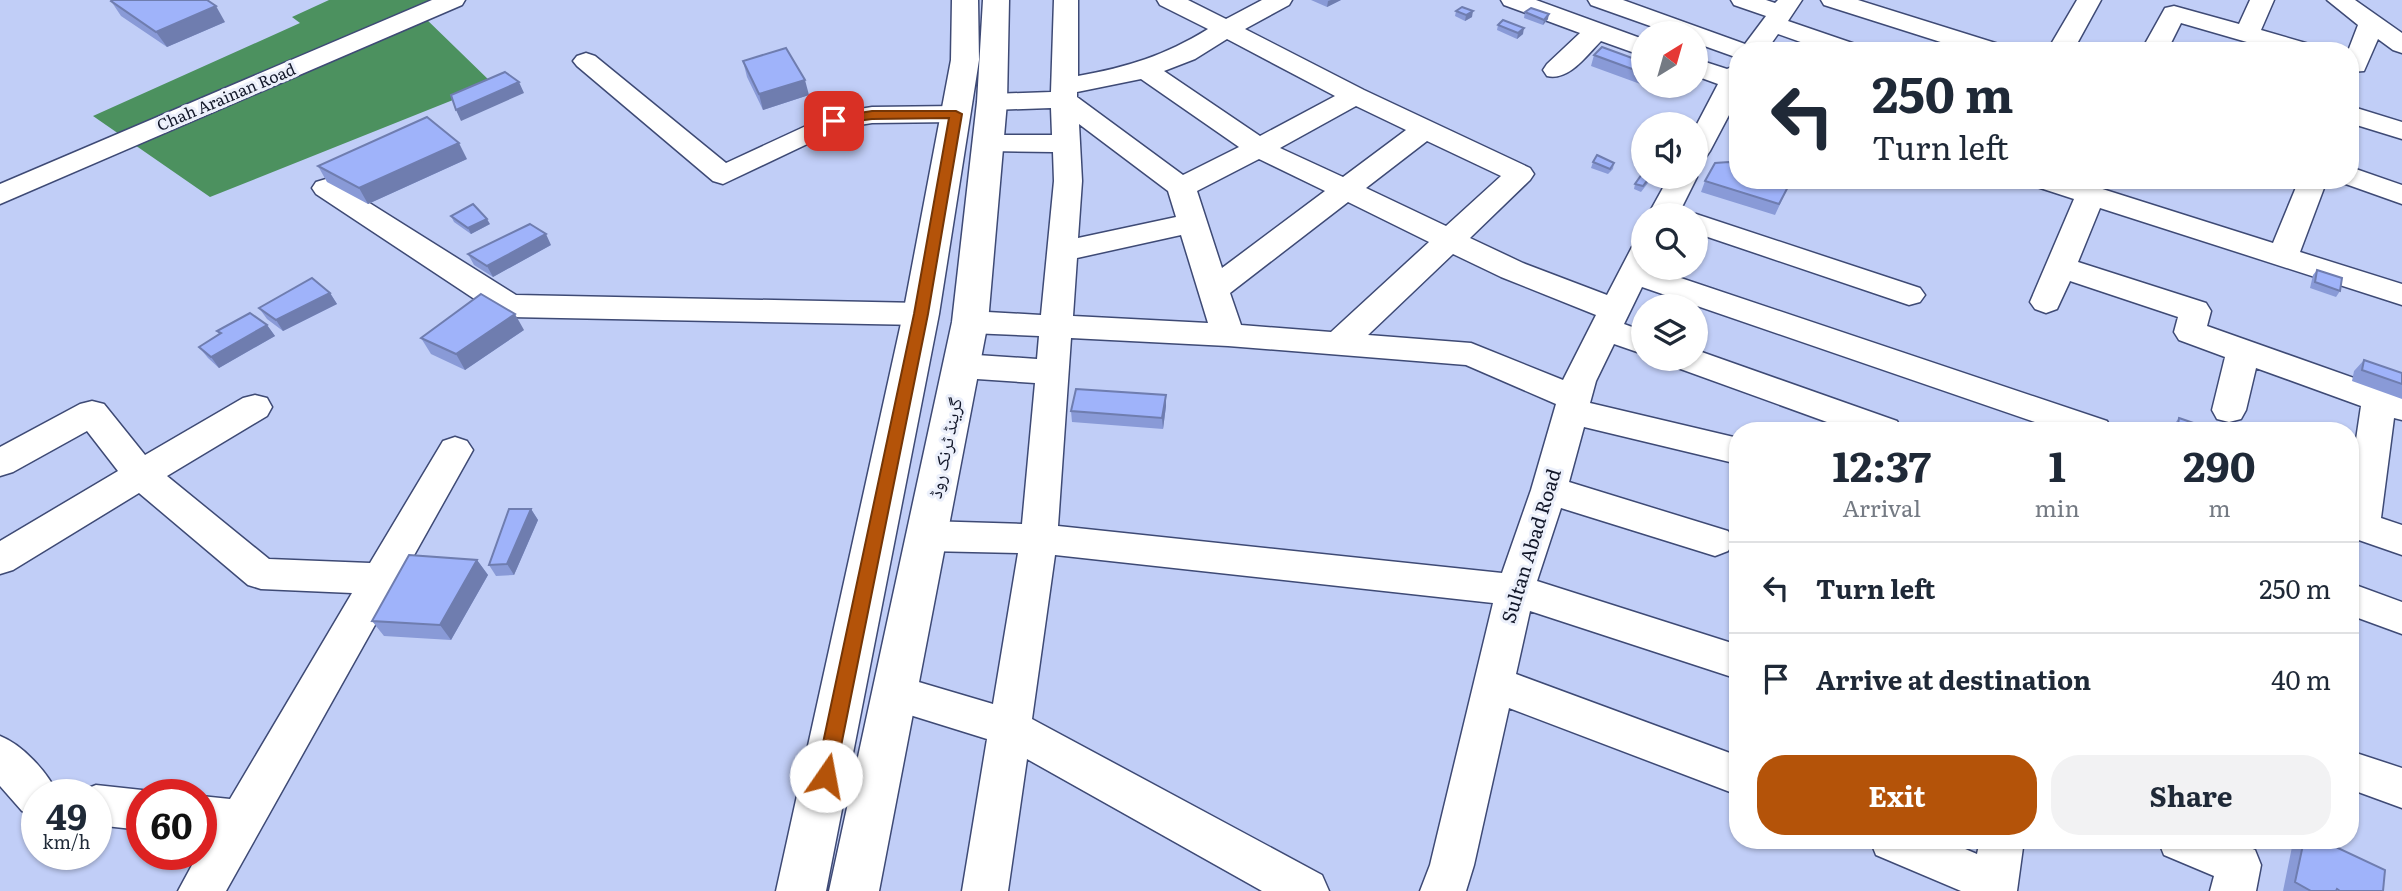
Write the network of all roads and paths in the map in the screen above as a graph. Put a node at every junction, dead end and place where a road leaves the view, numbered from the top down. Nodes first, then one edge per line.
1 (453, 0) edge
2 (965, 0) edge
3 (996, 0) edge
4 (1066, 0) edge
5 (1170, 0) edge
6 (1513, 0) edge
7 (1600, 0) edge
8 (1743, 0) edge
9 (1833, 0) edge
10 (2089, 0) edge
11 (2262, 0) edge
12 (2339, 0) edge
13 (1261, 3) edge
14 (1781, 12) edge
15 (1658, 21) edge
16 (2371, 23) junction
17 (1226, 29) junction
18 (1597, 31) junction
19 (2247, 34) junction
20 (1708, 39) edge
21 (1759, 42) edge
22 (1836, 42) edge
23 (1982, 42) edge
24 (2065, 42) edge
25 (2161, 42) edge
26 (2275, 42) edge
27 (1631, 44) edge
28 (2402, 45) edge
29 (1729, 46) edge
30 (2359, 51) edge
31 (586, 61) dead end
32 (1145, 70) junction
33 (1556, 70) dead end
34 (1708, 70) edge
35 (1729, 76) edge
36 (1729, 91) edge
37 (1064, 93) junction
38 (1355, 96) junction
39 (992, 102) junction
40 (2359, 117) edge
41 (1425, 129) junction
42 (1708, 129) edge
43 (2402, 131) edge
44 (953, 132) junction
45 (1066, 144) junction
46 (988, 146) junction
47 (1259, 148) junction
48 (2359, 179) edge
49 (1181, 187) junction
50 (326, 188) edge
51 (2072, 189) edge
52 (2309, 189) edge
53 (1347, 191) junction
54 (0, 195) edge
55 (2090, 195) junction
56 (2402, 195) edge
57 (1192, 223) junction
58 (1708, 227) edge
59 (1450, 240) junction
60 (1063, 251) junction
61 (2283, 257) junction
62 (2060, 267) junction
63 (1631, 278) edge
64 (1685, 280) edge
65 (1213, 290) junction
66 (1909, 295) dead end
67 (2402, 295) edge
68 (2046, 302) dead end
69 (921, 314) junction
70 (1610, 319) junction
71 (970, 323) junction
72 (1055, 327) junction
73 (1631, 334) edge
74 (1228, 335) junction
75 (1338, 344) junction
76 (2243, 351) junction
77 (961, 366) junction
78 (1708, 367) edge
79 (1052, 372) junction
80 (2391, 404) edge
81 (1572, 405) junction
82 (255, 407) dead end
83 (2230, 410) dead end
84 (1863, 422) edge
85 (2073, 422) edge
86 (1729, 449) edge
87 (455, 450) dead end
88 (0, 463) edge
89 (141, 475) junction
90 (1549, 490) junction
91 (2359, 514) edge
92 (2359, 525) edge
93 (927, 536) junction
94 (1039, 539) junction
95 (2402, 540) edge
96 (1716, 541) dead end
97 (0, 559) edge
98 (381, 579) junction
99 (1515, 590) junction
100 (2359, 602) edge
101 (2402, 618) edge
102 (1729, 659) edge
103 (1494, 684) junction
104 (895, 694) junction
105 (1010, 728) junction
106 (0, 755) edge
107 (1729, 773) edge
108 (2359, 773) edge
109 (21, 779) edge
110 (2402, 788) edge
111 (221, 819) edge
112 (1912, 849) edge
113 (2001, 849) edge
114 (2201, 849) edge
115 (1995, 887) edge
116 (201, 891) edge
117 (801, 891) edge
118 (854, 891) edge
119 (985, 891) edge
120 (1306, 891) edge
121 (1443, 891) edge
122 (2233, 891) edge

1 - 54 street, Chah Arainan Road
2 - 44 main road
3 - 39 main road, گرینڈ ٹرنک روڈ
4 - 37 street
5 - 17 street
6 - 18 street
7 - 15 street
8 - 14 street
9 - 23 street
10 - 24 street
11 - 19 street
12 - 16 street
13 - 17 street
14 - 21 street
14 - 22 street
16 - 28 street
16 - 30 street
17 - 32 street
17 - 38 street
18 - 27 street
18 - 33 street
19 - 25 street
19 - 26 street
20 - 29 street
31 - 44 street
32 - 37 street
32 - 47 street
34 - 35 street
36 - 42 street
37 - 39 street
37 - 45 street
37 - 49 street
38 - 41 street
38 - 47 street
39 - 46 main road, گرینڈ ٹرنک روڈ
40 - 43 street
41 - 53 street
41 - 59 street
44 - 46 main road
44 - 69 main road
45 - 46 street
45 - 60 street
46 - 71 main road, گرینڈ ٹرنک روڈ
47 - 49 street
47 - 53 street
48 - 56 street
49 - 57 street
50 - 69 street
51 - 55 street
52 - 61 street
53 - 59 street
53 - 65 street
55 - 61 street
55 - 62 street
57 - 60 street
57 - 65 street
58 - 66 street
59 - 70 street
59 - 75 street
60 - 72 street
61 - 67 street
62 - 68 street
62 - 76 street
63 - 70 street, Sultan Abad Road
64 - 85 street
65 - 74 street
69 - 117 main road
70 - 73 street
70 - 81 street, Sultan Abad Road
71 - 72 street
71 - 77 main road, گرینڈ ٹرنک روڈ
72 - 74 street
72 - 79 street
74 - 75 street
75 - 81 street
76 - 80 street
76 - 83 street
77 - 79 street
77 - 93 main road, گرینڈ ٹرنک روڈ
78 - 84 street
79 - 94 street
80 - 91 street
81 - 86 street
81 - 90 street, Sultan Abad Road
82 - 89 street
87 - 98 street
88 - 89 street
89 - 97 street
89 - 98 street
90 - 96 street
90 - 99 street, Sultan Abad Road
92 - 95 street
93 - 94 street
93 - 104 main road, گرینڈ ٹرنک روڈ
94 - 99 street
94 - 105 street
98 - 111 street
99 - 102 street
99 - 103 street, Sultan Abad Road
100 - 101 street
103 - 107 street
103 - 121 street, Sultan Abad Road
104 - 105 street
104 - 118 main road, گرینڈ ٹرنک روڈ
105 - 119 street
105 - 120 street
106 - 109 street
108 - 110 street
111 - 116 street
112 - 115 street
113 - 115 street
114 - 122 street

